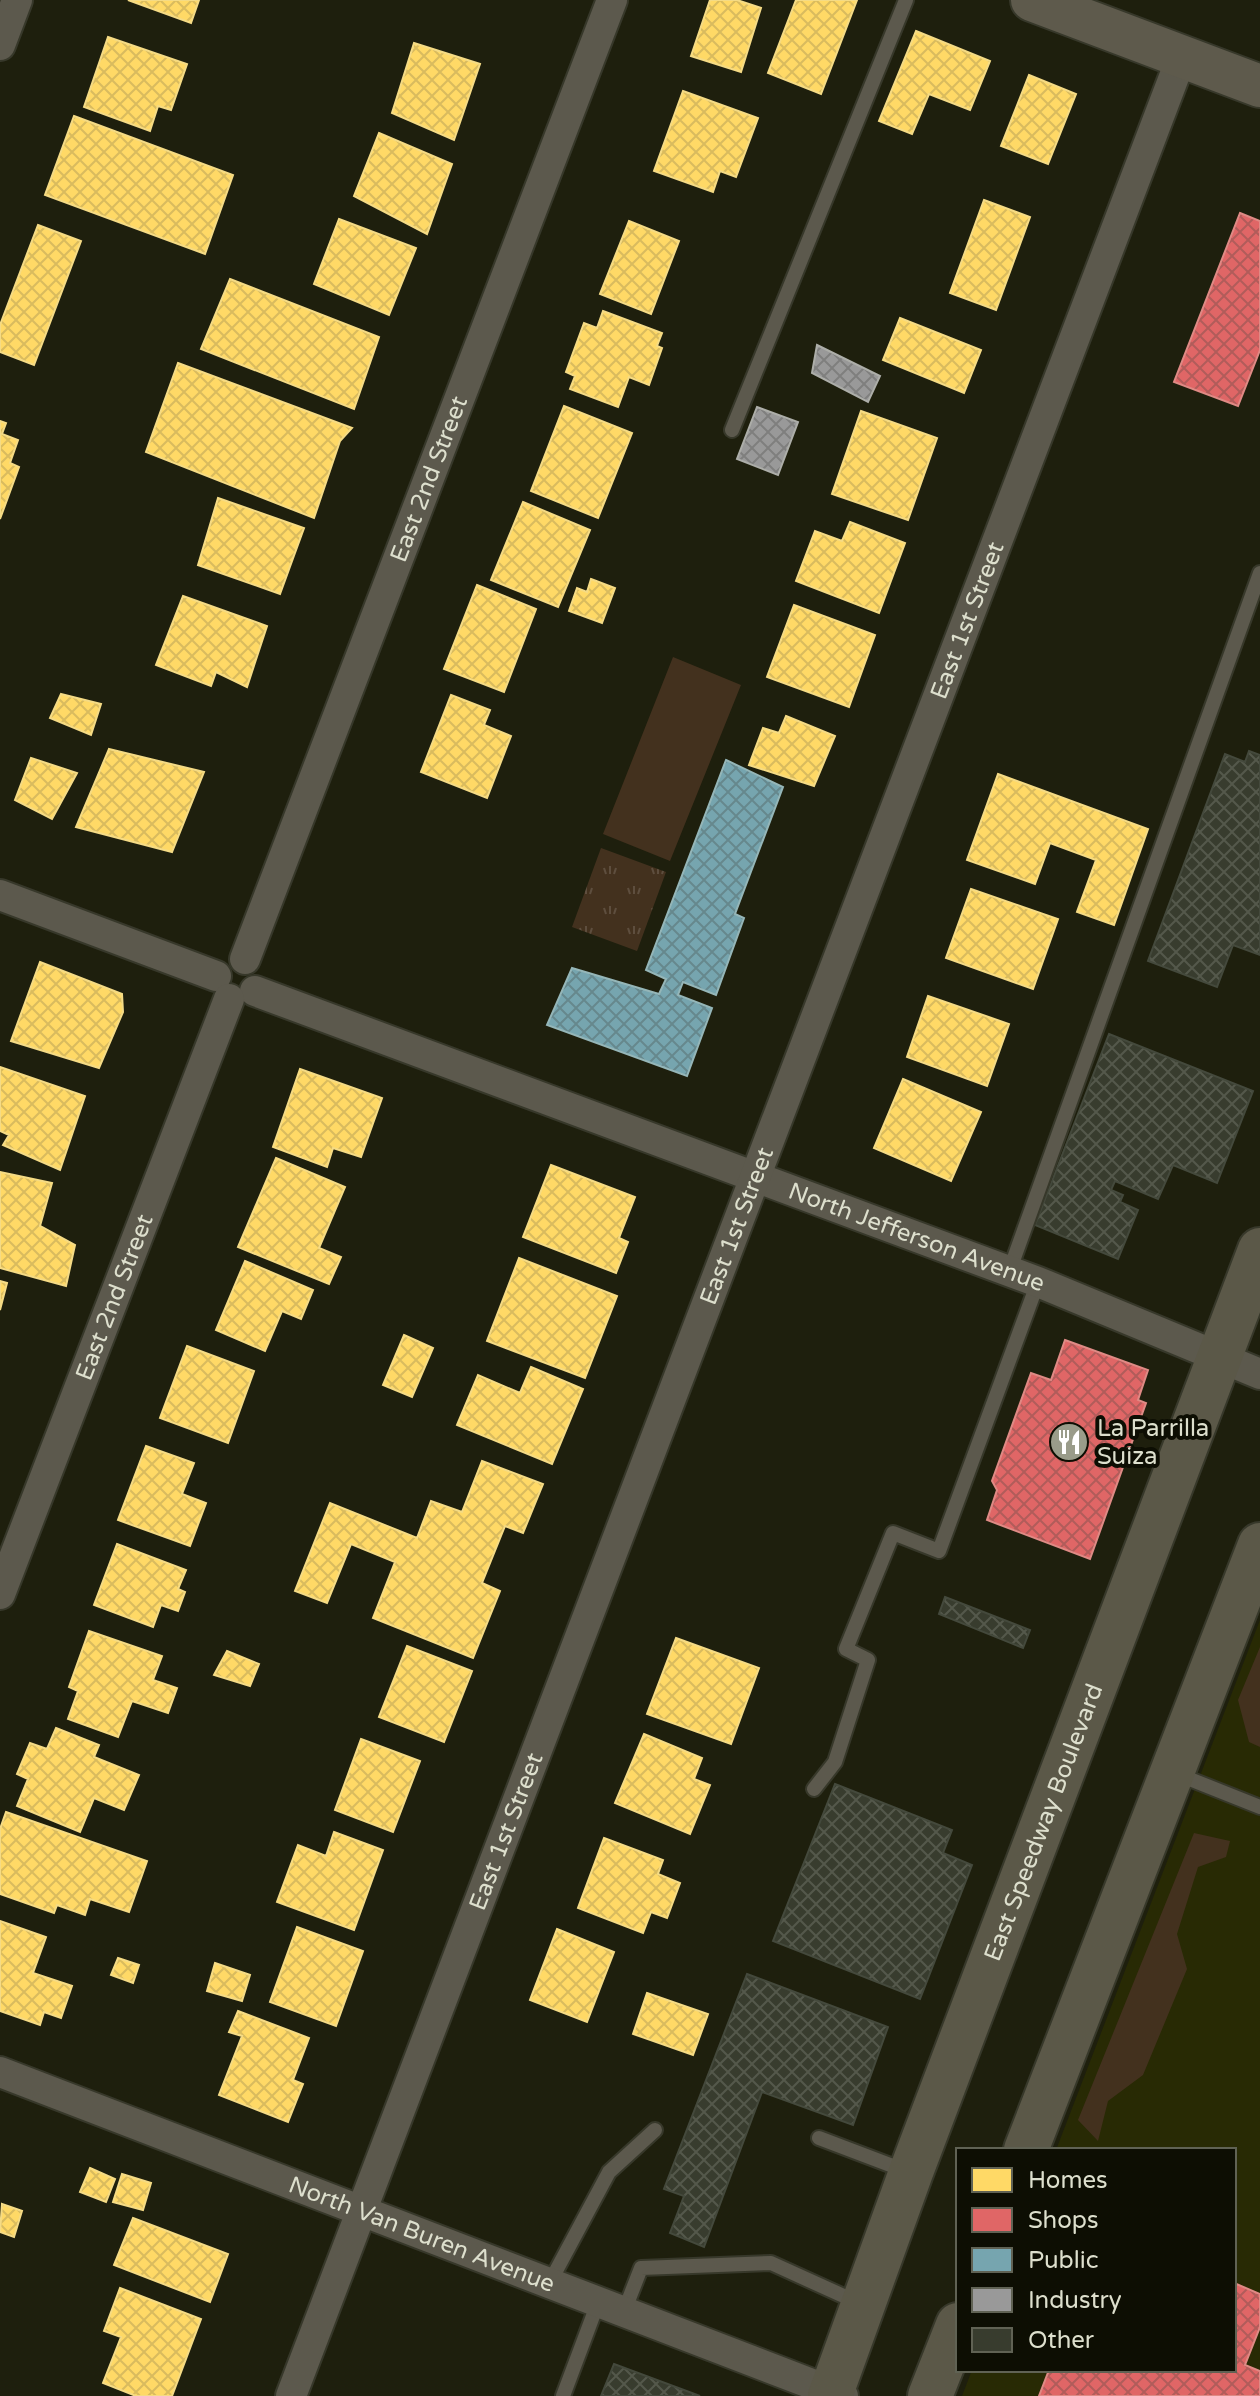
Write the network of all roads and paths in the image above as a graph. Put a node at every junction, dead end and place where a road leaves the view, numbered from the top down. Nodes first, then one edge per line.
1 (17, 0) edge
2 (612, 0) edge
3 (906, 0) edge
4 (1032, 0) edge
5 (0, 45) edge
6 (1182, 56) junction
7 (1260, 86) edge
8 (732, 430) dead end
9 (1260, 573) edge
10 (0, 895) edge
11 (234, 989) junction
12 (755, 1177) junction
13 (1260, 1250) edge
14 (1009, 1272) junction
15 (1038, 1282) junction
16 (1218, 1358) junction
17 (1260, 1374) edge
18 (1260, 1545) edge
19 (0, 1594) edge
20 (1173, 1773) junction
21 (814, 1789) dead end
22 (1260, 1807) edge
23 (0, 2072) edge
24 (655, 2130) dead end
25 (819, 2138) dead end
26 (1028, 2148) edge
27 (911, 2172) junction
28 (362, 2214) junction
29 (550, 2282) junction
30 (612, 2304) junction
31 (863, 2305) junction
32 (956, 2330) edge
33 (835, 2394) edge
34 (291, 2396) edge
35 (563, 2396) edge
36 (930, 2396) edge

1 - 5 street
2 - 11 street, East 2nd Street
3 - 8 lane
4 - 6 main road
6 - 7 main road
6 - 12 street, East 1st Street
9 - 14 lane
10 - 11 street, North Jefferson Avenue
11 - 12 street, North Jefferson Avenue
11 - 19 street, East 2nd Street
12 - 14 street, North Jefferson Avenue
12 - 28 street, East 1st Street
13 - 16 main road, East Speedway Boulevard
14 - 15 street, North Jefferson Avenue
15 - 16 street, North Jefferson Avenue
15 - 21 lane
16 - 17 street, North Jefferson Avenue
16 - 27 main road, East Speedway Boulevard
18 - 20 main road
20 - 22 lane
20 - 26 main road
23 - 28 street, North Van Buren Avenue
24 - 29 lane
25 - 27 lane
27 - 31 main road, East Speedway Boulevard
28 - 29 street, North Van Buren Avenue
28 - 34 street, East 1st Street
29 - 30 street, North Van Buren Avenue
30 - 31 lane
30 - 33 street, North Van Buren Avenue
30 - 35 lane
31 - 33 main road, East Speedway Boulevard
32 - 36 main road

